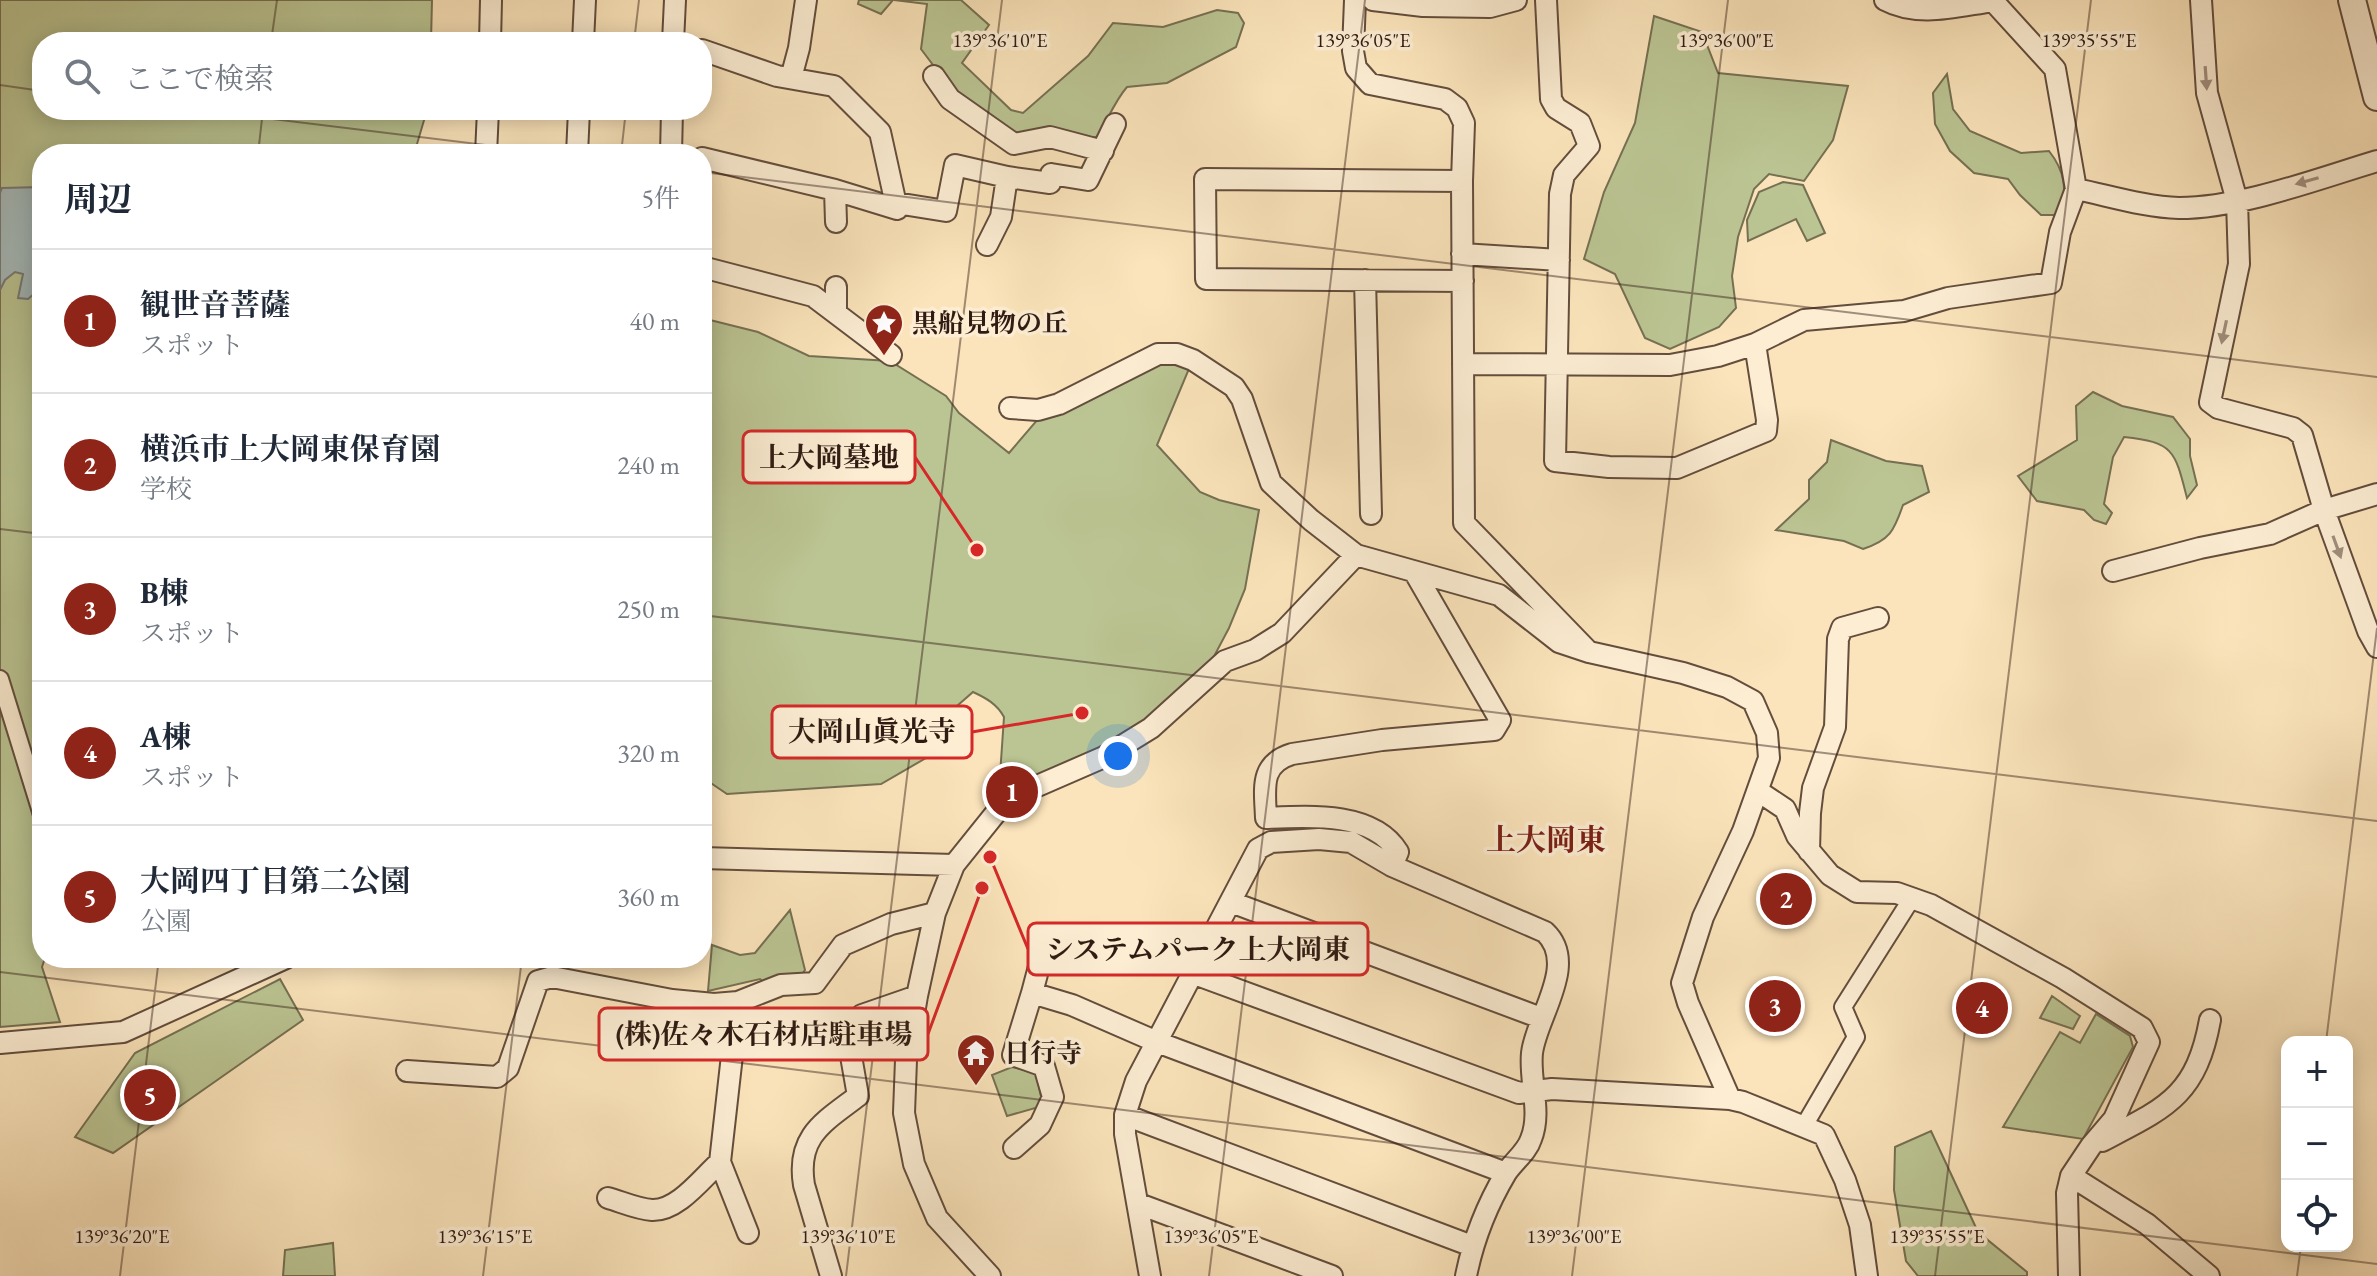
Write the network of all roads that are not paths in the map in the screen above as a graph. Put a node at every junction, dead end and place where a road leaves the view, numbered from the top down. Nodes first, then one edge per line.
1 (491, 0) edge
2 (585, 0) edge
3 (675, 0) edge
4 (806, 0) edge
5 (1355, 0) edge
6 (1373, 0) edge
7 (1516, 0) edge
8 (1546, 0) edge
9 (1885, 0) edge
10 (2201, 0) edge
11 (2352, 0) edge
12 (1926, 5) edge
13 (490, 32) edge
14 (583, 32) edge
15 (675, 32) edge
16 (712, 53) edge
17 (934, 76) dead end
18 (791, 78) junction
19 (2377, 97) edge
20 (488, 120) edge
21 (579, 120) edge
22 (673, 120) edge
23 (1115, 124) dead end
24 (486, 144) edge
25 (577, 144) edge
26 (674, 144) edge
27 (1103, 151) junction
28 (712, 160) edge
29 (2377, 161) edge
30 (1007, 177) junction
31 (1462, 181) junction
32 (2076, 189) junction
33 (835, 190) junction
34 (2237, 201) junction
35 (896, 203) junction
36 (836, 222) dead end
37 (987, 245) dead end
38 (1462, 254) junction
39 (1559, 260) junction
40 (712, 270) edge
41 (1365, 280) junction
42 (1463, 281) junction
43 (836, 287) dead end
44 (836, 312) junction
45 (1755, 344) junction
46 (891, 355) dead end
47 (1463, 364) junction
48 (1557, 365) junction
49 (1010, 408) dead end
50 (2377, 494) edge
51 (2324, 510) junction
52 (1371, 514) dead end
53 (1366, 555) junction
54 (2113, 571) dead end
55 (1415, 573) junction
56 (1878, 618) dead end
57 (2377, 647) edge
58 (1589, 652) junction
59 (0, 679) edge
60 (32, 783) edge
61 (1758, 791) junction
62 (1809, 851) junction
63 (712, 858) edge
64 (954, 865) junction
65 (1392, 866) junction
66 (1912, 898) junction
67 (1231, 902) junction
68 (935, 913) junction
69 (1046, 940) dead end
70 (264, 968) edge
71 (1192, 973) junction
72 (1032, 993) junction
73 (917, 996) junction
74 (738, 1002) junction
75 (1541, 1018) junction
76 (2210, 1020) dead end
77 (1157, 1042) junction
78 (0, 1043) edge
79 (407, 1071) dead end
80 (1533, 1093) junction
81 (1730, 1099) junction
82 (1125, 1115) junction
83 (1804, 1126) junction
84 (2091, 1146) junction
85 (1014, 1148) dead end
86 (720, 1162) junction
87 (1506, 1173) junction
88 (2071, 1176) junction
89 (608, 1198) dead end
90 (1139, 1204) junction
91 (748, 1233) dead end
92 (1472, 1246) junction
93 (831, 1276) edge
94 (990, 1276) edge
95 (1150, 1276) edge
96 (1332, 1276) edge
97 (1466, 1276) edge
98 (1867, 1276) edge
99 (2069, 1276) edge
100 (2209, 1276) edge

1 - 13 street
2 - 14 street
3 - 15 street
4 - 18 street
5 - 31 street
6 - 7 street
8 - 39 street
9 - 12 street
10 -> 34 street
11 - 19 street
12 - 32 street
16 - 18 street
17 - 27 street
18 - 35 street
20 - 24 street
21 - 25 street
22 - 26 street
23 - 27 street
27 - 30 street
28 - 33 street
29 -> 34 street
30 - 35 street
30 - 37 street
31 - 38 street
31 - 41 street
32 - 34 street
32 - 45 street
33 - 35 street
33 - 36 street
34 -> 51 street
38 - 39 street
38 - 42 street
39 - 48 street
40 - 44 street
41 - 42 street
41 - 52 street
42 - 47 street
43 - 44 street
44 - 46 street
45 - 48 street
45 - 48 street
47 - 48 street
47 - 58 street
49 - 53 street
50 - 51 street
51 - 54 street
51 -> 57 street
53 - 55 street
53 - 64 street
55 - 58 street
55 - 65 street
56 - 62 street
58 - 61 street
59 - 60 street
61 - 62 street
61 - 81 street
62 - 66 street
63 - 64 street
64 - 68 street
65 - 67 street
65 - 75 street
66 - 83 street
66 - 84 street
67 - 71 street
67 - 75 street
68 - 73 street
68 - 74 street
69 - 72 street
70 - 78 street
71 - 77 street
71 - 80 street
72 - 77 street
72 - 85 street
73 - 93 street
73 - 94 street
74 - 79 street
74 - 86 street
75 - 80 street
76 - 84 street
77 - 82 street
77 - 87 street
80 - 81 street
80 - 87 street
81 - 83 street
82 - 90 street
82 - 92 street
83 - 98 street
84 - 88 street
86 - 89 street
86 - 91 street
87 - 92 street
88 - 99 street
88 - 100 street
90 - 95 street
90 - 96 street
92 - 97 street

